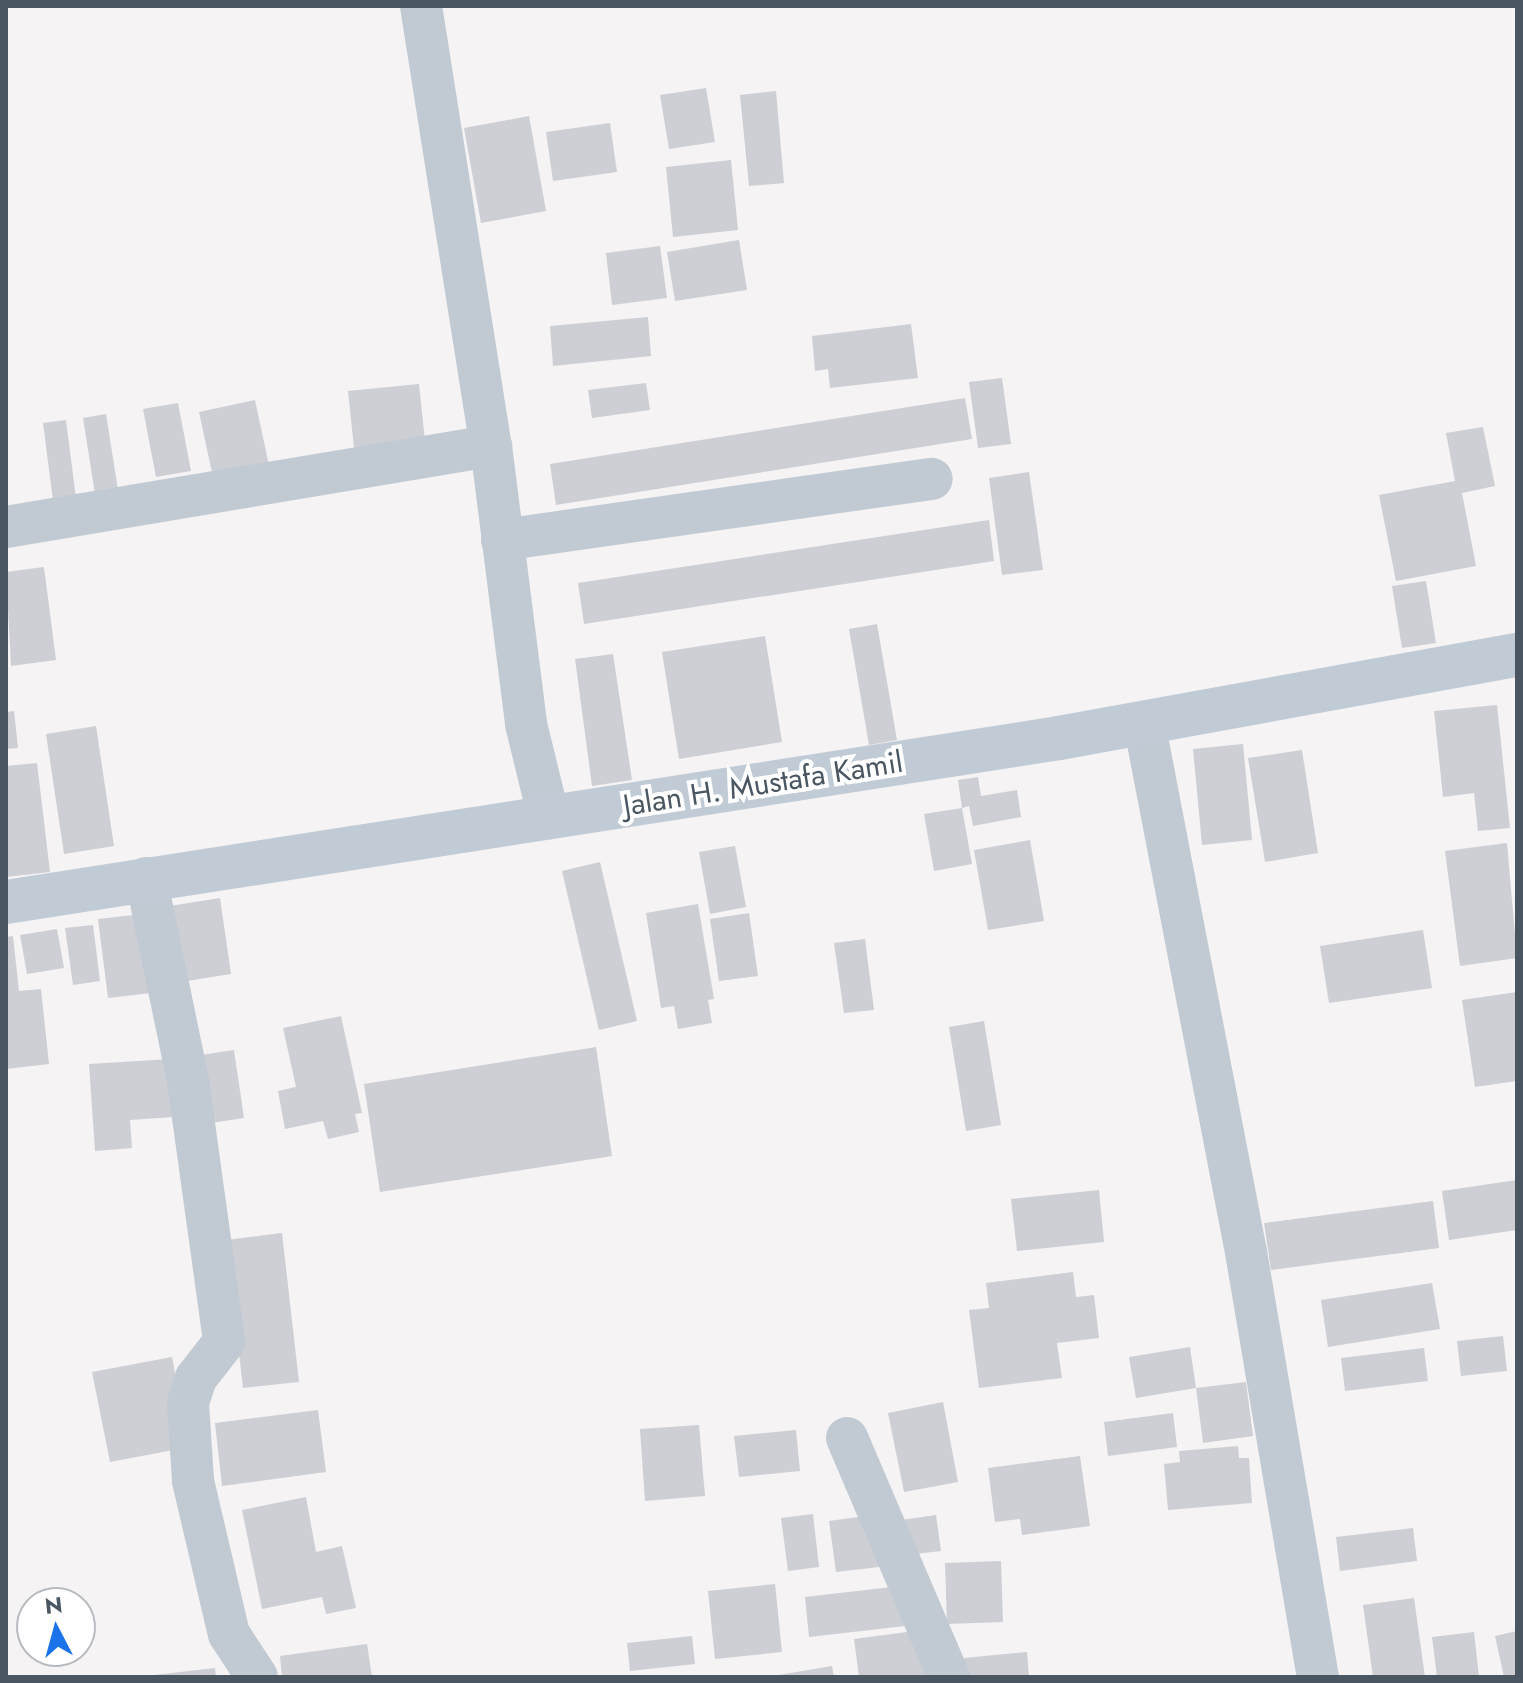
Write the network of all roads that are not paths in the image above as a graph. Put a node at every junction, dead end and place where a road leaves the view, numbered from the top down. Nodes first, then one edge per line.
1 (421, 6) edge
2 (491, 446) junction
3 (932, 479) dead end
4 (6, 527) edge
5 (502, 540) junction
6 (1517, 655) edge
7 (1144, 722) junction
8 (549, 818) junction
9 (146, 878) junction
10 (6, 902) edge
11 (847, 1438) dead end
12 (257, 1677) edge
13 (949, 1677) edge
14 (1318, 1677) edge

1 - 2 street
2 - 4 street
2 - 5 street
3 - 5 street
5 - 8 street
6 - 7 street, Jalan H. Mustafa Kamil
7 - 8 street, Jalan H. Mustafa Kamil
7 - 14 street
8 - 9 street, Jalan H. Mustafa Kamil
9 - 10 street, Jalan H. Mustafa Kamil
9 - 12 street
11 - 13 street

